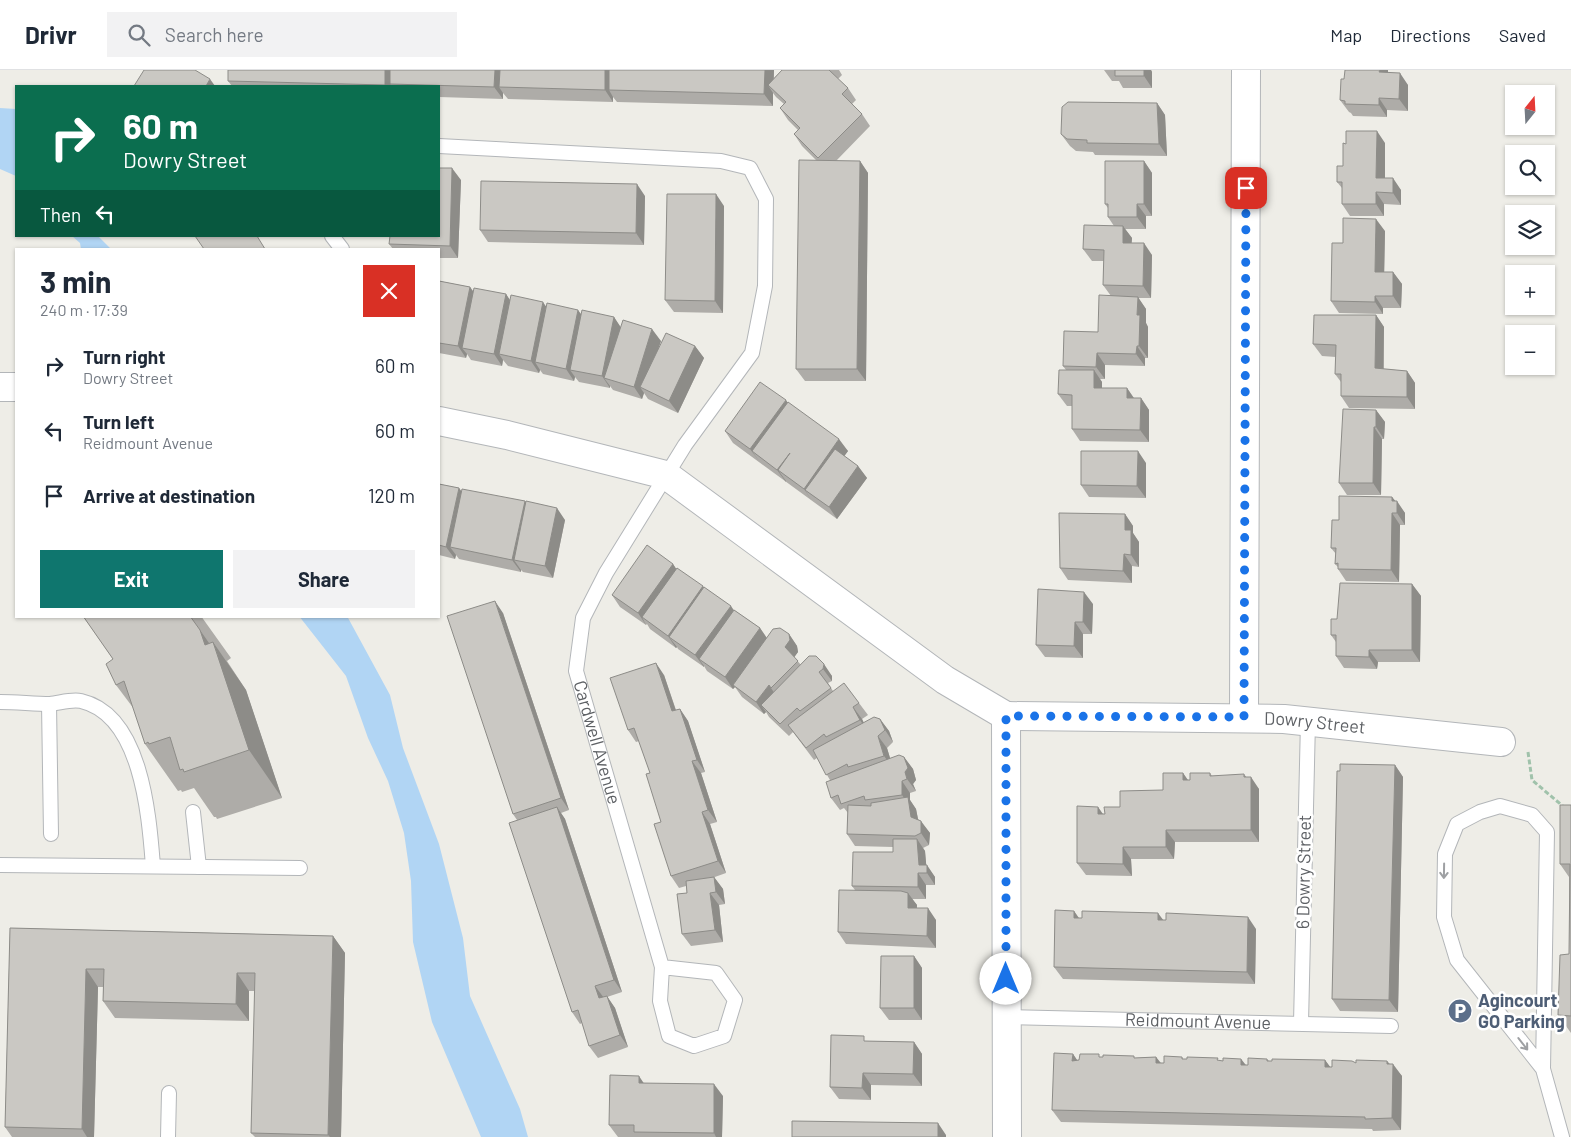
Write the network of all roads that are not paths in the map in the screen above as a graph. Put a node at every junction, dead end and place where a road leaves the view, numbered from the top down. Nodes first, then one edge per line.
1 (1246, 70) edge
2 (440, 146) edge
3 (333, 237) edge
4 (342, 248) edge
5 (0, 387) edge
6 (15, 387) edge
7 (440, 421) edge
8 (666, 475) junction
9 (0, 702) edge
10 (49, 704) junction
11 (1006, 716) junction
12 (1244, 717) junction
13 (1308, 721) junction
14 (1502, 742) road end
15 (193, 812) edge
16 (51, 834) dead end
17 (0, 865) edge
18 (153, 866) junction
19 (198, 867) junction
20 (300, 868) dead end
21 (662, 967) junction
22 (1006, 1017) junction
23 (1301, 1023) junction
24 (1391, 1026) dead end
25 (1543, 1069) junction
26 (169, 1093) dead end
27 (168, 1137) edge
28 (1007, 1137) edge
29 (1562, 1137) edge

1 - 12 street
2 - 8 lane, Cardwell Avenue
3 - 4 lane
5 - 6 street
7 - 8 street
8 - 11 street
8 - 21 lane, Cardwell Avenue
9 - 10 lane
10 - 16 lane
10 - 18 lane
11 - 12 street, Dowry Street
11 - 22 street
12 - 13 street, Dowry Street
13 - 14 street, Dowry Street
13 - 23 lane, 6 Dowry Street
15 - 19 lane
17 - 18 lane
18 - 19 lane
19 - 20 lane
21 - 21 lane, Cardwell Avenue
22 - 23 lane, Reidmount Avenue
22 - 28 street
23 - 24 lane, Reidmount Avenue
25 -> 25 lane
25 - 29 lane
26 - 27 lane

